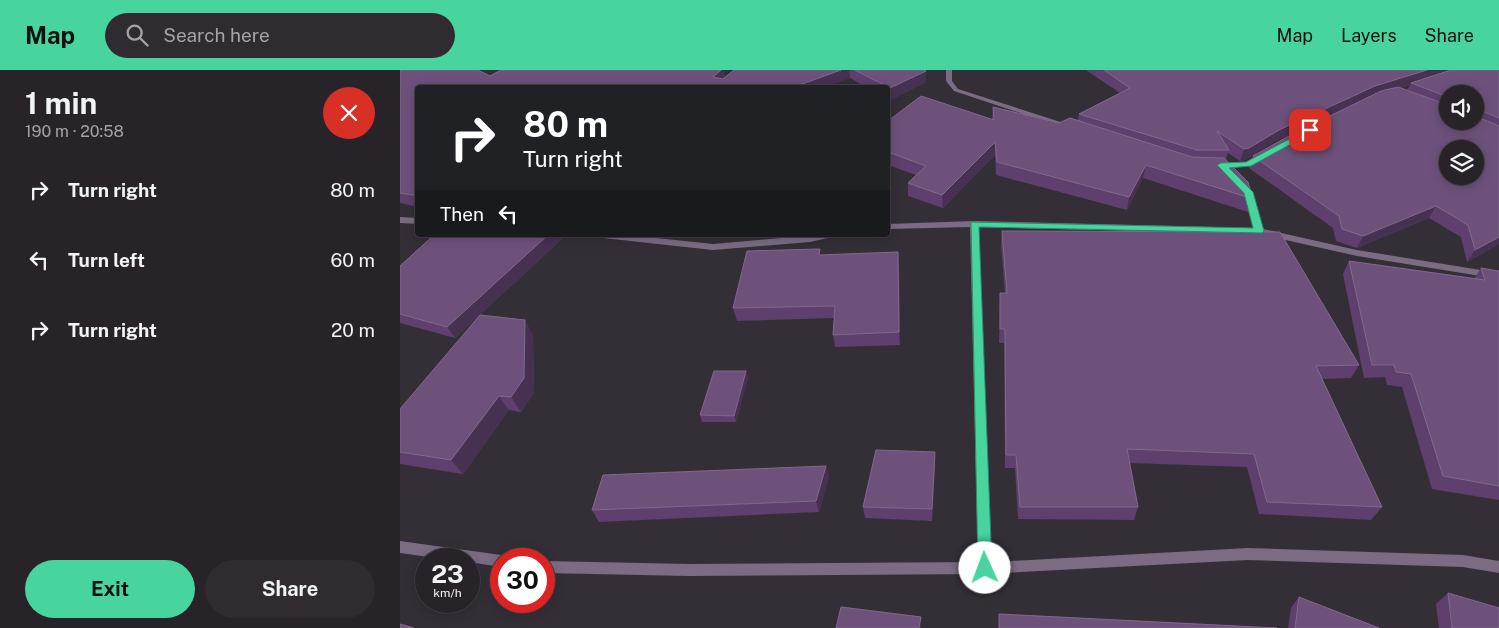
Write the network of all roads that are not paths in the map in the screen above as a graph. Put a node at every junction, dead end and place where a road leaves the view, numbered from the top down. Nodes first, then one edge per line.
1 (949, 70) edge
2 (1080, 129) edge
3 (1271, 150) edge
4 (1211, 165) edge
5 (1221, 165) junction
6 (1228, 172) edge
7 (1242, 186) edge
8 (400, 220) edge
9 (415, 221) edge
10 (974, 224) junction
11 (890, 226) edge
12 (1259, 231) junction
13 (622, 237) edge
14 (820, 237) edge
15 (1499, 276) edge
16 (400, 547) edge
17 (490, 559) edge
18 (555, 567) edge
19 (1499, 567) edge
20 (985, 568) junction

1 - 2 street
3 - 5 street
4 - 5 street
5 - 6 street
7 - 12 street
8 - 9 street
10 - 11 street
10 - 12 street
10 - 20 street
12 - 15 street
13 - 14 street
16 - 17 street
18 - 20 street
19 - 20 street

